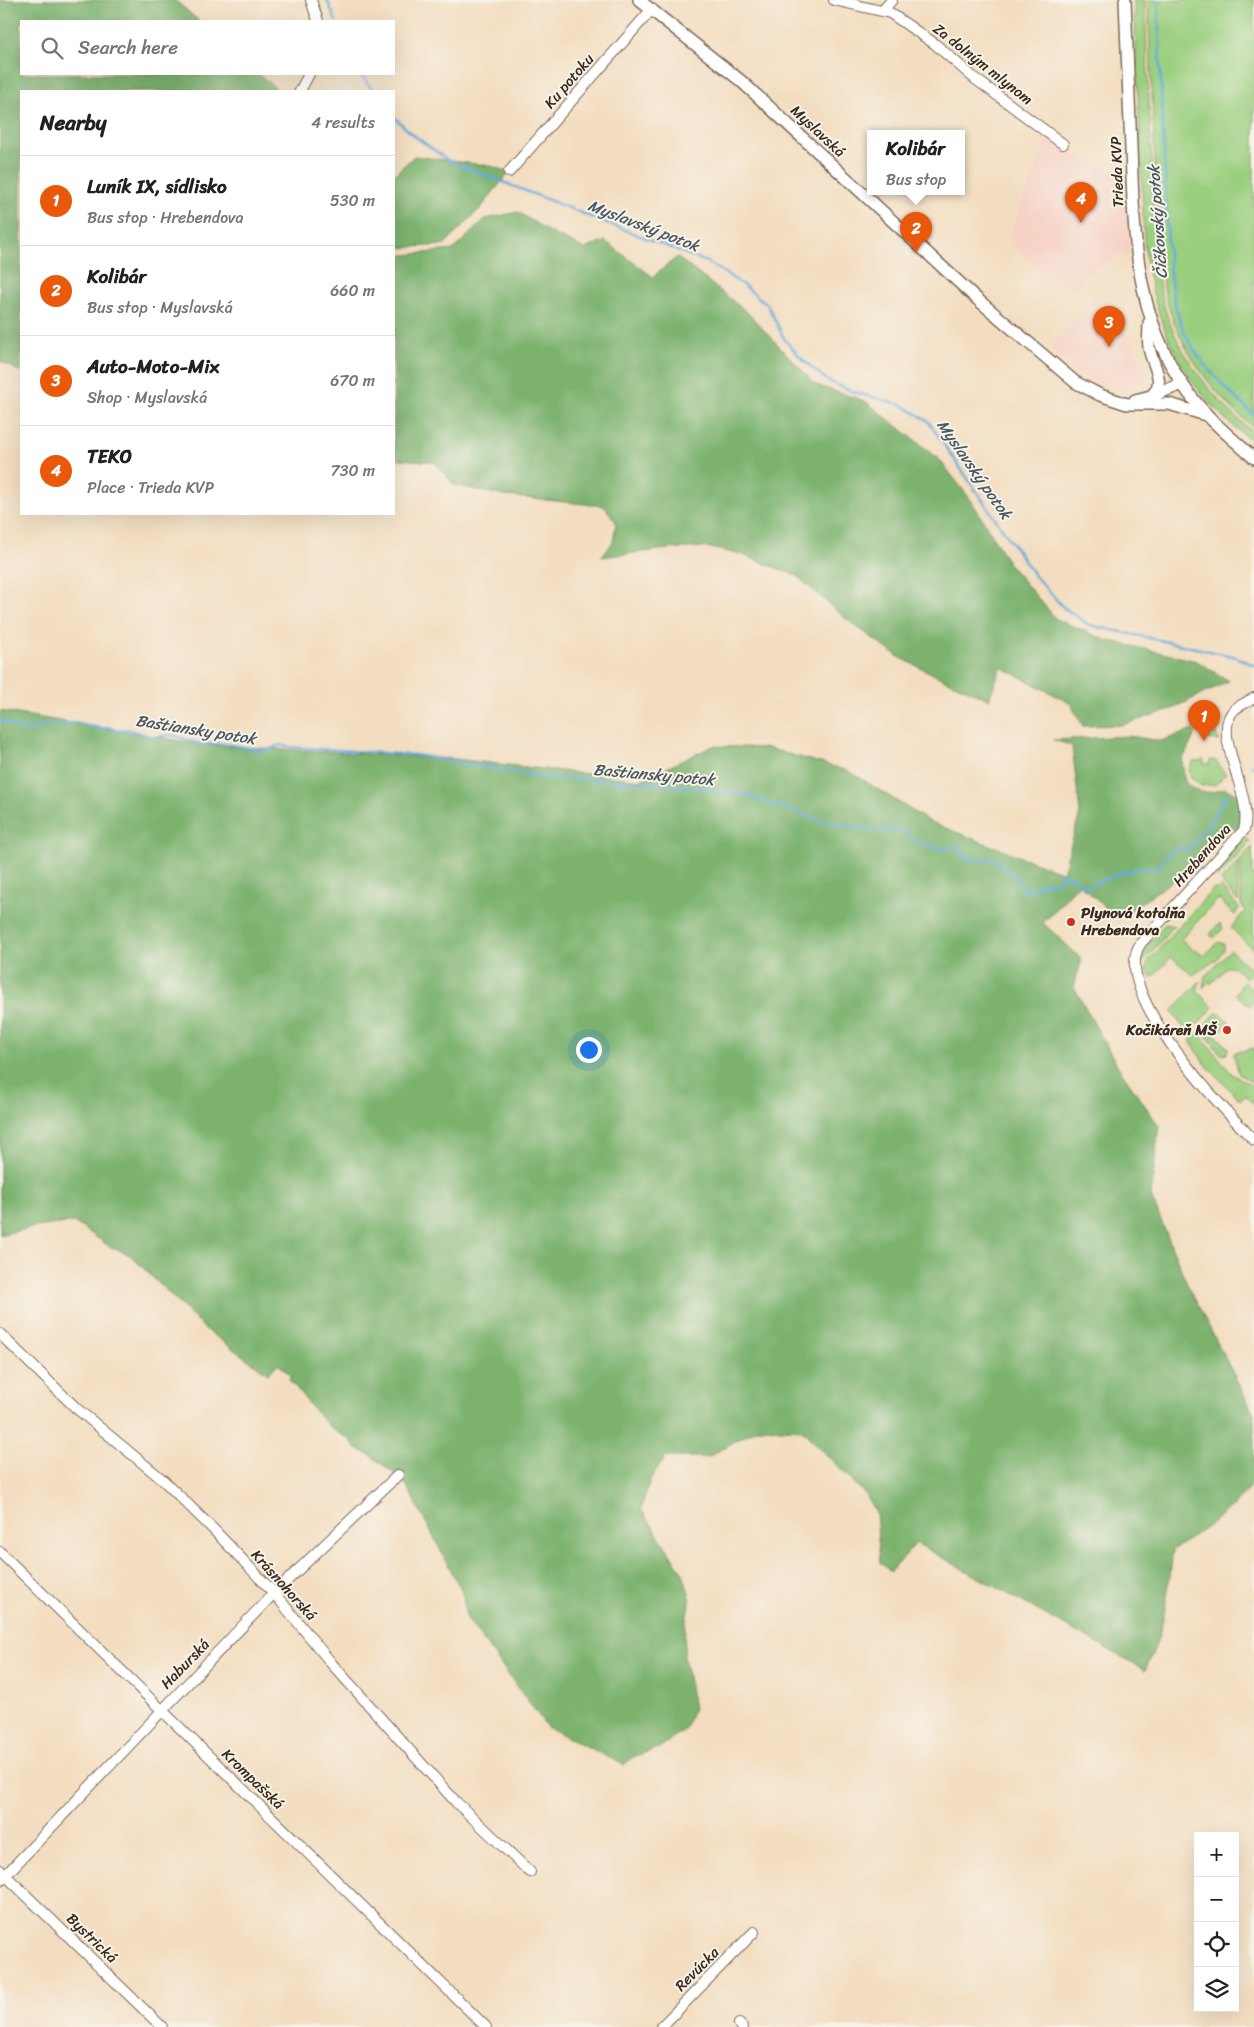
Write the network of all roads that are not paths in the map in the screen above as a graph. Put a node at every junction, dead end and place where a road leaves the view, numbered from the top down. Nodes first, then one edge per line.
1 (310, 0) edge
2 (639, 0) edge
3 (834, 0) edge
4 (892, 0) edge
5 (1125, 0) edge
6 (652, 9) junction
7 (883, 10) junction
8 (318, 20) edge
9 (308, 75) edge
10 (301, 90) edge
11 (1063, 144) dead end
12 (509, 172) dead end
13 (1148, 311) junction
14 (1182, 384) junction
15 (1151, 396) junction
16 (1113, 399) junction
17 (1206, 415) junction
18 (1224, 432) junction
19 (1254, 458) edge
20 (1254, 463) edge
21 (1254, 698) edge
22 (1245, 797) junction
23 (1254, 808) edge
24 (1242, 834) junction
25 (1254, 834) edge
26 (1254, 1140) edge
27 (0, 1334) edge
28 (398, 1475) dead end
29 (0, 1552) edge
30 (274, 1593) junction
31 (162, 1710) junction
32 (530, 1872) dead end
33 (2, 1875) edge
34 (754, 1932) dead end
35 (162, 2027) edge
36 (486, 2027) edge
37 (661, 2027) edge

1 - 8 street
2 - 6 street, Myslavská
3 - 7 street, Za dolným mlynom
4 - 7 street
5 - 13 street, Trieda KVP
6 - 12 street, Ku potoku
6 - 16 street, Myslavská
7 - 11 street, Za dolným mlynom
9 - 10 street
13 - 14 street, Trieda KVP
13 - 15 street
14 - 15 street, Myslavská
14 - 17 street, Trieda KVP
15 - 16 street, Myslavská
16 - 17 street, Myslavská
17 - 18 street, Myslavská
18 - 19 street, Myslavská
18 - 20 street
21 - 22 street, Hrebendova
22 - 23 street
22 - 24 street, Hrebendova
24 - 25 street
24 - 26 street, Hrebendova
27 - 30 street, Krásnohorská
28 - 30 street, Haburská
29 - 31 street, Krompašská
30 - 31 street, Haburská
30 - 32 street, Krásnohorská
31 - 33 street, Haburská
31 - 36 street, Krompašská
33 - 35 street, Bystrická
34 - 37 street, Revúcka

